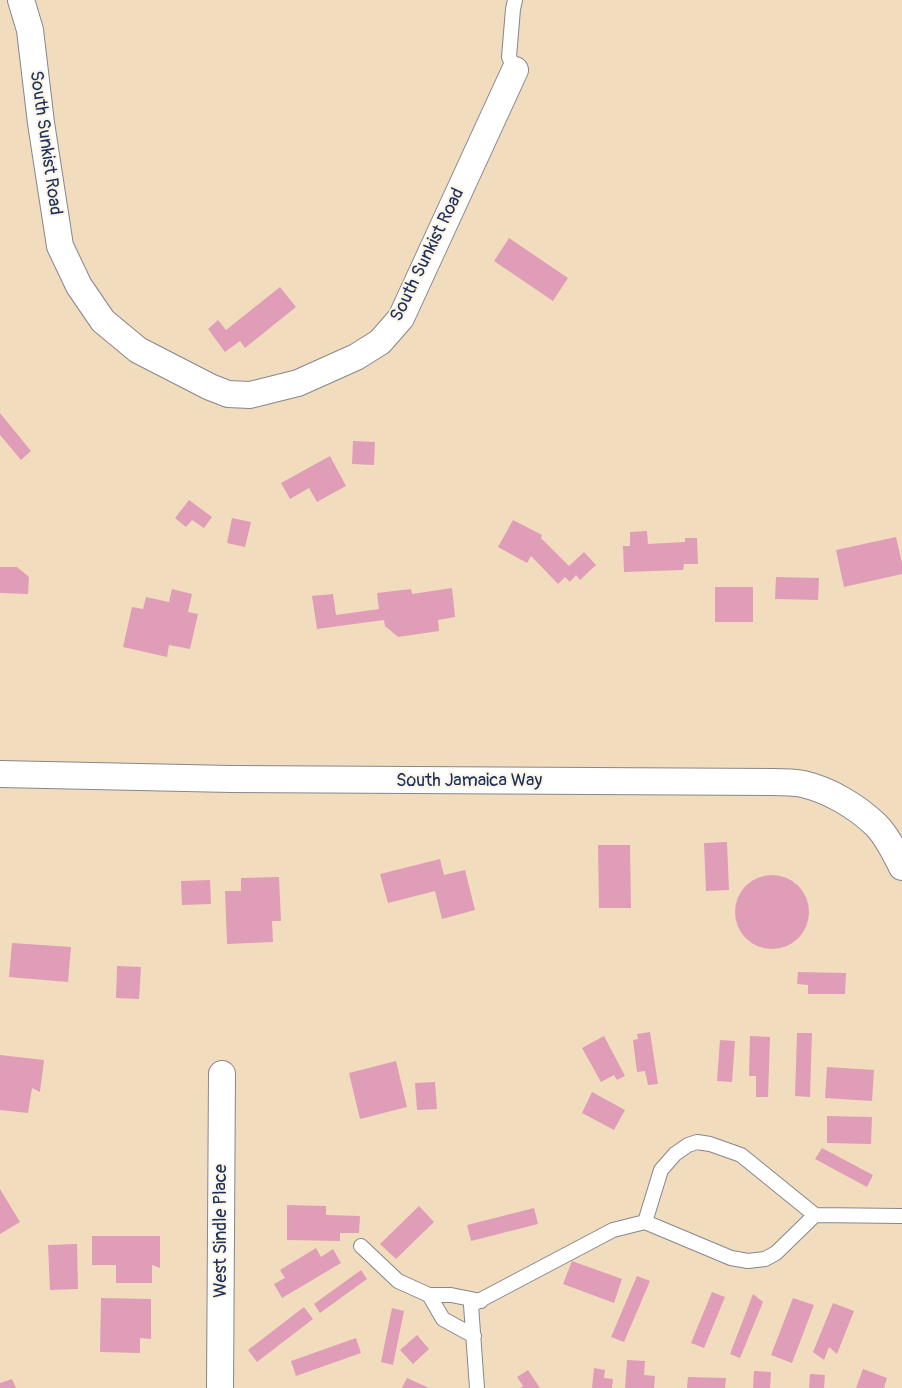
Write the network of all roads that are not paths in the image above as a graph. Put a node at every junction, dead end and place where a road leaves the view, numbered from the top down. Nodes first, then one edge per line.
1 (21, 0) edge
2 (515, 0) edge
3 (515, 70) joint
4 (0, 774) edge
5 (899, 856) edge
6 (222, 1074) dead end
7 (815, 1214) junction
8 (902, 1216) edge
9 (645, 1222) junction
10 (361, 1246) dead end
11 (429, 1295) junction
12 (480, 1301) junction
13 (474, 1336) junction
14 (220, 1388) edge
15 (477, 1388) edge

1 - 3 street, South Sunkist Road
2 - 3 lane
4 - 5 street, South Jamaica Way
6 - 14 street, West Sindle Place
7 - 8 lane
7 - 9 lane
7 - 9 lane
9 - 12 lane
10 - 11 lane
11 - 12 lane
11 - 13 lane
12 - 13 lane
13 - 15 lane

